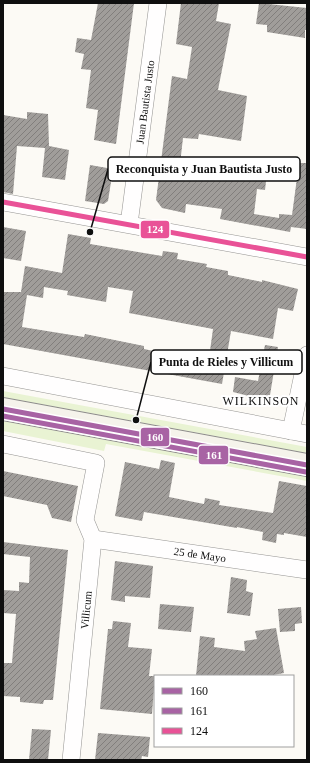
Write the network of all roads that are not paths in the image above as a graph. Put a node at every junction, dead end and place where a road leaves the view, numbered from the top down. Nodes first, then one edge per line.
1 (158, 3) edge
2 (3, 202) edge
3 (129, 224) junction
4 (307, 257) edge
5 (307, 355) edge
6 (3, 376) edge
7 (3, 409) edge
8 (299, 432) edge
9 (3, 444) edge
10 (307, 465) edge
11 (93, 539) junction
12 (307, 570) edge
13 (71, 760) edge

1 - 3 street, Juan Bautista Justo
2 - 3 street
3 - 4 street
5 - 8 street
6 - 8 street
7 - 10 street
9 - 11 street, Villicum
11 - 12 street, 25 de Mayo
11 - 13 street, Villicum

